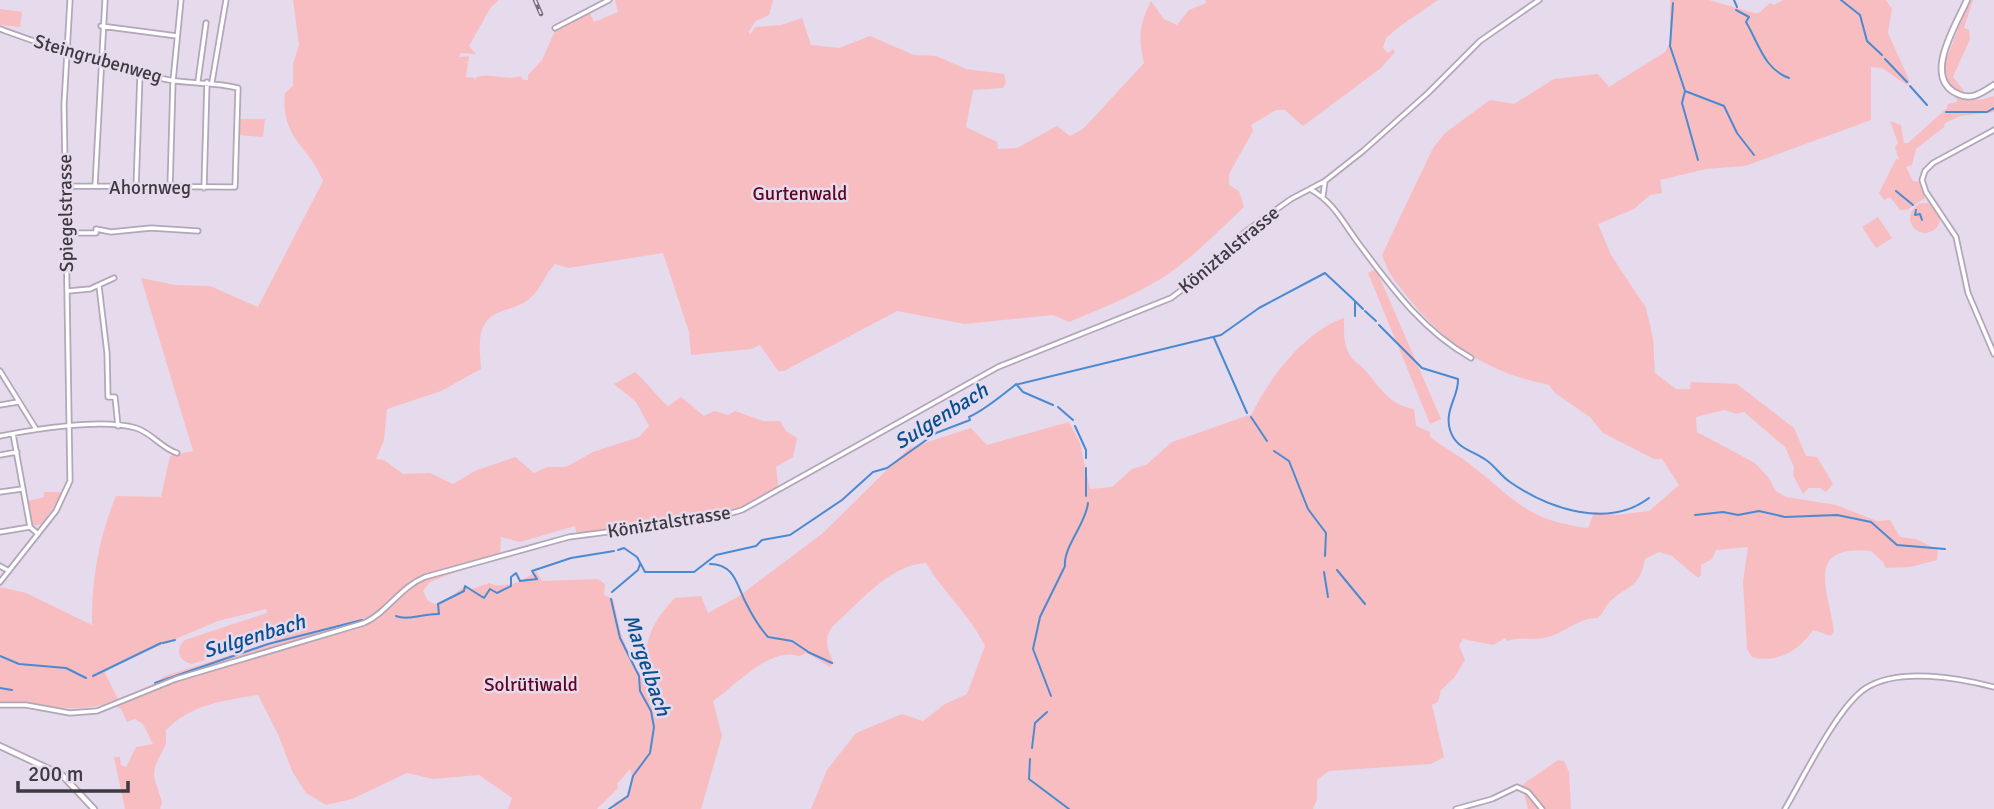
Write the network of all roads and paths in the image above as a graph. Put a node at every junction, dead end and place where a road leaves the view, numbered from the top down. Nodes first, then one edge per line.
1 (70, 0) edge
2 (104, 0) edge
3 (181, 0) edge
4 (226, 0) edge
5 (609, 0) edge
6 (1539, 0) edge
7 (1967, 0) edge
8 (206, 23) dead end
9 (102, 26) junction
10 (555, 27) dead end
11 (0, 29) edge
12 (177, 36) junction
13 (65, 53) junction
14 (99, 64) junction
15 (140, 74) junction
16 (173, 80) junction
17 (198, 81) junction
18 (210, 82) junction
19 (1994, 85) edge
20 (1994, 130) edge
21 (1325, 181) junction
22 (65, 186) junction
23 (95, 187) junction
24 (235, 187) joint
25 (136, 188) junction
26 (170, 188) junction
27 (204, 188) junction
28 (1310, 189) junction
29 (1323, 196) junction
30 (198, 231) dead end
31 (67, 233) junction
32 (114, 278) dead end
33 (99, 286) junction
34 (68, 292) junction
35 (1994, 354) edge
36 (1471, 358) dead end
37 (0, 371) edge
38 (18, 402) junction
39 (0, 405) edge
40 (118, 426) junction
41 (69, 427) junction
42 (37, 429) junction
43 (13, 433) junction
44 (0, 436) edge
45 (17, 452) junction
46 (177, 453) dead end
47 (0, 455) edge
48 (23, 489) junction
49 (0, 492) edge
50 (30, 527) junction
51 (0, 532) edge
52 (38, 534) junction
53 (0, 566) edge
54 (9, 571) junction
55 (0, 582) edge
56 (1994, 687) edge
57 (0, 705) edge
58 (0, 746) edge
59 (94, 809) edge
60 (1456, 809) edge
61 (1542, 809) edge
62 (1785, 809) edge

1 - 13 street, Spiegelstrasse
2 - 9 street
3 - 12 street
4 - 18 street
5 - 10 street
6 - 21 street, Köniztalstrasse
7 - 19 street
8 - 17 street
9 - 12 street
9 - 14 street
11 - 13 street, Steingrubenweg
12 - 16 street
13 - 14 street, Steingrubenweg
13 - 22 street, Spiegelstrasse
14 - 15 street, Steingrubenweg
14 - 23 street
15 - 16 street, Steingrubenweg
15 - 25 street
16 - 17 street, Steingrubenweg
16 - 26 street
17 - 18 street, Steingrubenweg
18 - 24 street, Steingrubenweg
18 - 27 street
20 - 35 street
21 - 28 street, Köniztalstrasse
21 - 29 street
22 - 23 street, Ahornweg
22 - 31 street, Spiegelstrasse
23 - 25 street, Ahornweg
24 - 27 street, Ahornweg
25 - 26 street, Ahornweg
26 - 27 street, Ahornweg
28 - 29 street
28 - 57 street, Köniztalstrasse
29 - 36 street
30 - 31 street, Ahornweg
31 - 34 street, Spiegelstrasse
32 - 33 street
33 - 34 street
33 - 40 street
34 - 41 street, Spiegelstrasse
37 - 38 street
38 - 39 street
38 - 42 street
40 - 41 street
40 - 46 street
41 - 42 street
41 - 52 street, Spiegelstrasse
42 - 43 street
43 - 44 street
43 - 45 street
45 - 47 street
45 - 48 street
48 - 49 street
48 - 50 street
50 - 51 street
50 - 52 street
52 - 54 street, Spiegelstrasse
53 - 54 street
54 - 55 street, Spiegelstrasse
56 - 62 street
58 - 59 street
60 - 61 street

